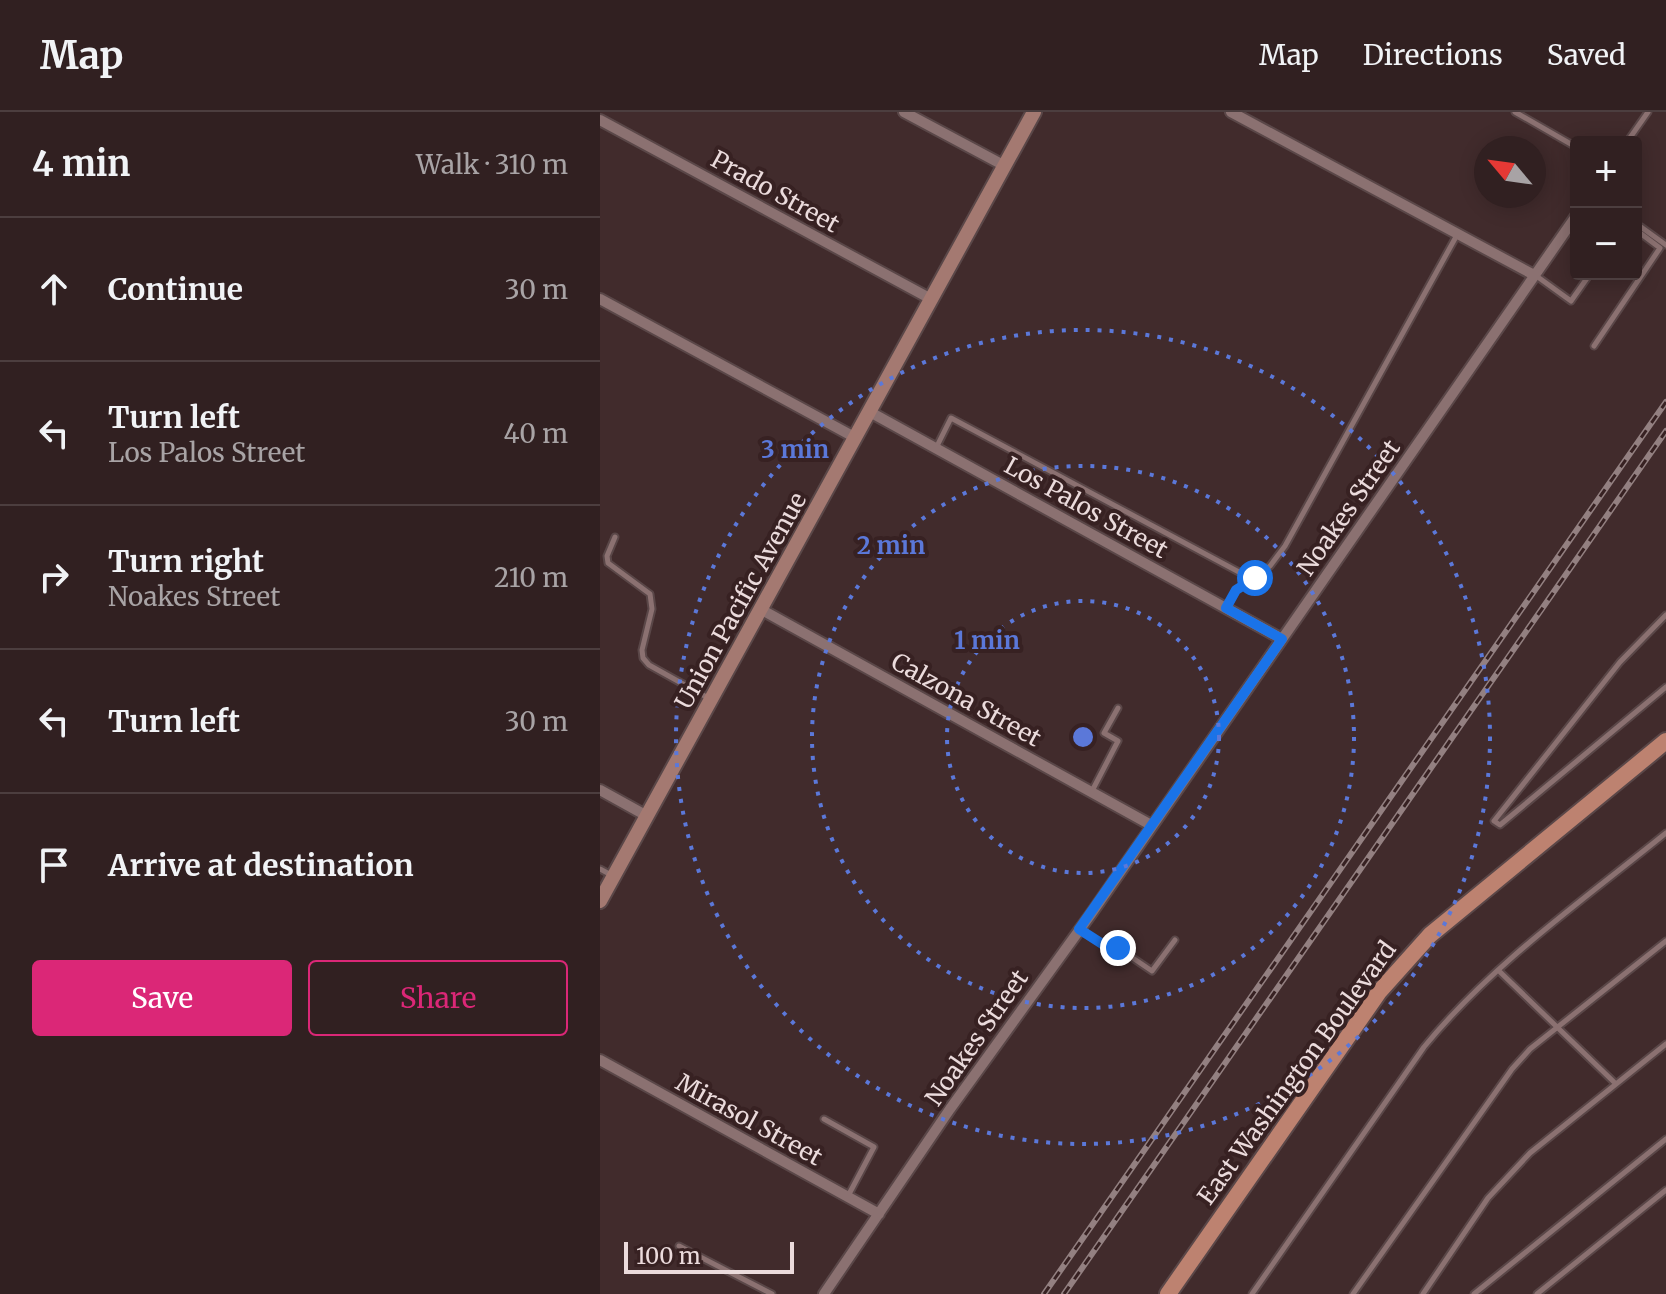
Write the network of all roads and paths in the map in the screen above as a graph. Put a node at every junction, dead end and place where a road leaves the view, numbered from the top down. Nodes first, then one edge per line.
1 (904, 112) edge
2 (1034, 112) edge
3 (1231, 112) edge
4 (1515, 112) edge
5 (1648, 112) edge
6 (600, 120) edge
7 (1631, 136) edge
8 (1570, 144) edge
9 (1005, 166) junction
10 (1570, 224) edge
11 (1642, 228) edge
12 (1458, 233) junction
13 (1642, 235) edge
14 (1666, 245) edge
15 (1534, 275) junction
16 (1642, 275) edge
17 (1586, 280) edge
18 (1638, 280) edge
19 (600, 299) edge
20 (931, 299) junction
21 (1594, 346) dead end
22 (870, 412) junction
23 (856, 438) junction
24 (936, 448) junction
25 (615, 537) dead end
26 (1252, 579) junction
27 (1226, 608) junction
28 (762, 610) junction
29 (1666, 615) edge
30 (1282, 639) junction
31 (1666, 687) edge
32 (711, 700) junction
33 (1118, 708) dead end
34 (1666, 741) edge
35 (600, 790) edge
36 (1091, 792) junction
37 (647, 816) junction
38 (1151, 825) junction
39 (1666, 833) edge
40 (607, 873) edge
41 (600, 901) edge
42 (1079, 929) junction
43 (1175, 940) dead end
44 (1666, 941) edge
45 (1498, 970) junction
46 (1556, 1028) junction
47 (1666, 1044) edge
48 (600, 1060) edge
49 (1616, 1084) junction
50 (824, 1119) dead end
51 (1666, 1139) edge
52 (1666, 1190) edge
53 (848, 1197) junction
54 (879, 1214) junction
55 (679, 1246) dead end
56 (772, 1294) edge
57 (824, 1294) edge
58 (1168, 1294) edge
59 (1252, 1294) edge
60 (1353, 1294) edge
61 (1423, 1294) edge
62 (1474, 1294) edge
63 (1537, 1294) edge

1 - 9 street
2 - 9 street, Union Pacific Avenue
3 - 12 street
4 - 8 lane
5 - 7 lane
6 - 20 street, Prado Street
9 - 20 street, Union Pacific Avenue
10 - 15 street, Noakes Street
11 - 14 lane
12 - 15 street
12 - 26 lane
13 - 16 lane
15 - 17 lane
15 - 30 street, Noakes Street
18 - 21 lane
19 - 23 street
20 - 22 street, Union Pacific Avenue
22 - 23 street, Union Pacific Avenue
22 - 24 street, Los Palos Street
23 - 28 street, Union Pacific Avenue
24 - 26 lane
24 - 27 street, Los Palos Street
25 - 32 lane
26 - 27 lane
27 - 30 street, Los Palos Street
28 - 32 street, Union Pacific Avenue
28 - 36 street, Calzona Street
29 - 31 lane
30 - 38 street, Noakes Street
32 - 37 street, Union Pacific Avenue
33 - 36 lane
34 - 58 main road, East Washington Boulevard
35 - 37 street
36 - 38 street, Calzona Street
37 - 40 street, Union Pacific Avenue
38 - 42 street, Noakes Street
39 - 45 lane
40 - 41 street, Union Pacific Avenue
42 - 43 lane
42 - 54 street, Noakes Street
44 - 46 lane
45 - 46 lane
45 - 59 lane
46 - 49 lane
46 - 60 lane
47 - 49 lane
48 - 53 street, Mirasol Street
49 - 61 lane
50 - 53 lane
51 - 62 lane
52 - 63 lane
53 - 54 street, Mirasol Street
54 - 57 street, Noakes Street
55 - 56 lane

